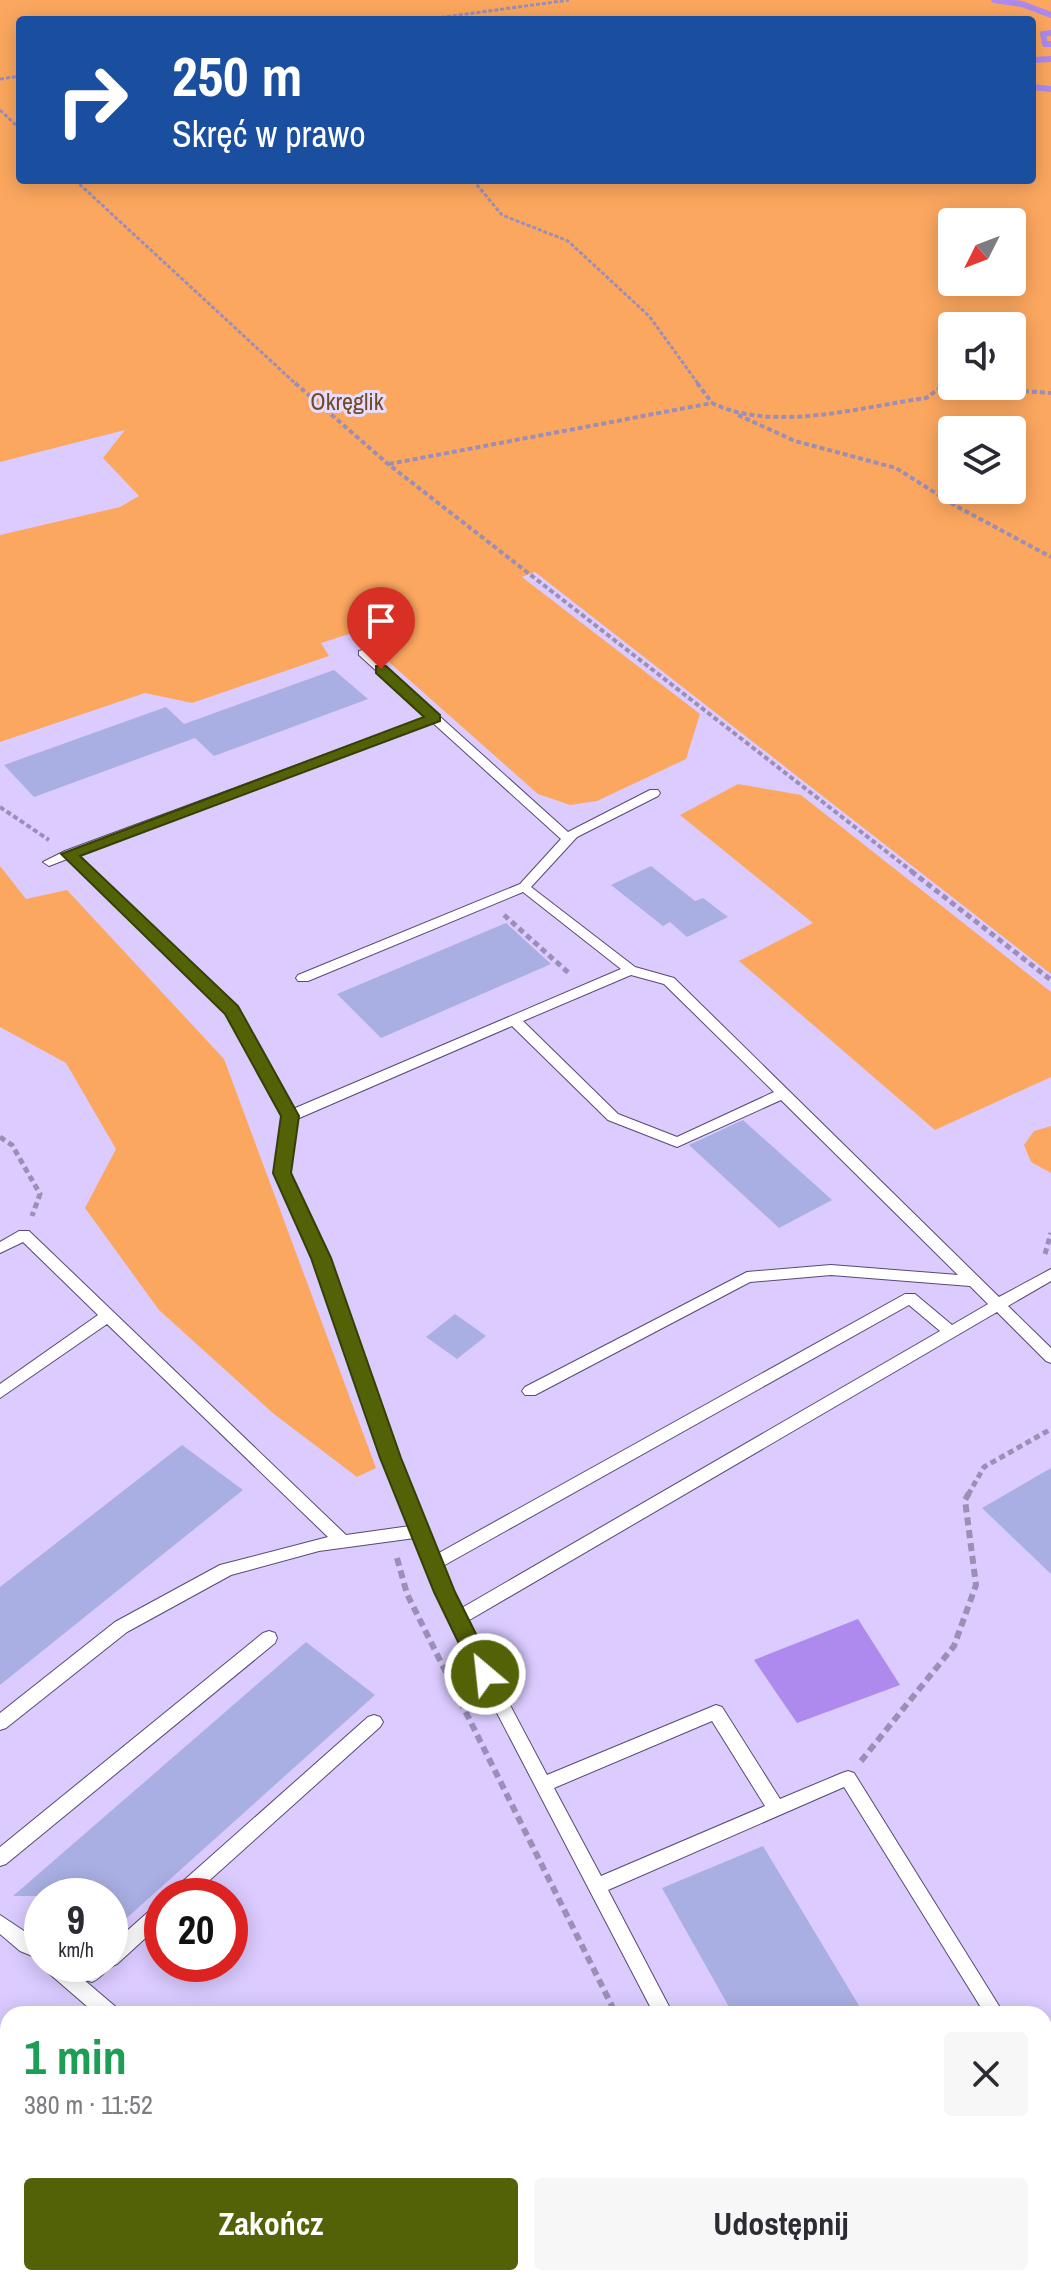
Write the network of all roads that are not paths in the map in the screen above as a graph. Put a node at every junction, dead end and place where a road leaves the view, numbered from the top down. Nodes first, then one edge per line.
1 (363, 653) dead end
2 (435, 718) junction
3 (654, 793) dead end
4 (568, 839) junction
5 (69, 854) junction
6 (49, 862) dead end
7 (524, 887) junction
8 (630, 970) junction
9 (303, 978) dead end
10 (514, 1020) junction
11 (782, 1094) junction
12 (290, 1116) junction
13 (0, 1248) edge
14 (1051, 1274) edge
15 (973, 1281) junction
16 (999, 1306) junction
17 (108, 1316) junction
18 (952, 1333) junction
19 (1051, 1357) edge
20 (530, 1391) dead end
21 (0, 1392) edge
22 (420, 1531) junction
23 (343, 1542) junction
24 (433, 1564) junction
25 (456, 1619) junction
26 (269, 1638) dead end
27 (374, 1722) dead end
28 (0, 1723) edge
29 (543, 1785) junction
30 (776, 1809) junction
31 (0, 1858) edge
32 (199, 1878) edge
33 (597, 1886) junction
34 (0, 1923) edge
35 (144, 1927) edge
36 (24, 1941) edge
37 (128, 1942) edge
38 (73, 1982) edge
39 (101, 2006) edge
40 (660, 2006) edge
41 (990, 2006) edge

1 - 2 lane
2 - 4 lane
2 - 5 lane
3 - 4 lane
4 - 7 lane
5 - 6 lane
5 - 12 lane
7 - 8 lane
7 - 9 lane
8 - 10 lane
8 - 11 lane
10 - 11 lane
10 - 12 lane
11 - 15 lane
12 - 22 lane
13 - 17 lane
14 - 16 lane
15 - 16 lane
15 - 20 lane
16 - 18 lane
16 - 19 lane
17 - 21 lane
17 - 23 lane
18 - 24 lane
18 - 25 lane
22 - 23 lane
22 - 24 lane
23 - 28 lane
24 - 25 lane
25 - 29 lane
26 - 31 lane
27 - 32 lane
29 - 30 lane
29 - 33 lane
30 - 33 lane
30 - 41 lane
33 - 40 lane
34 - 36 lane
35 - 37 lane
38 - 39 lane

